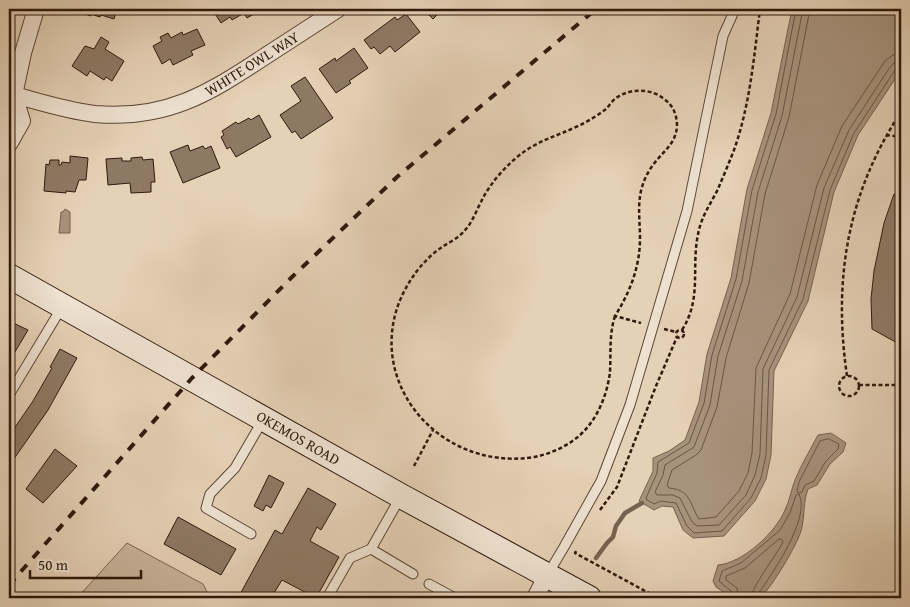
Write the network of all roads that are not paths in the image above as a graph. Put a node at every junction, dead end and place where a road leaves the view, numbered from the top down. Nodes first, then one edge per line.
1 (36, 9) edge
2 (338, 9) edge
3 (735, 9) edge
4 (11, 96) edge
5 (9, 144) edge
6 (9, 276) edge
7 (62, 306) junction
8 (9, 394) edge
9 (264, 418) junction
10 (401, 496) junction
11 (252, 534) dead end
12 (371, 549) junction
13 (413, 574) dead end
14 (547, 575) junction
15 (429, 584) dead end
16 (327, 598) edge
17 (455, 598) edge
18 (535, 598) edge
19 (588, 598) edge

1 - 4 street
2 - 4 street, WHITE OWL WAY
3 - 14 lane
4 - 5 street
6 - 7 main road, OKEMOS ROAD
7 - 8 lane
7 - 9 main road, OKEMOS ROAD
9 - 10 main road, OKEMOS ROAD
9 - 11 lane
10 - 12 lane
10 - 14 main road, OKEMOS ROAD
12 - 13 lane
12 - 16 lane
14 - 18 street
14 - 19 main road, OKEMOS ROAD
15 - 17 lane

